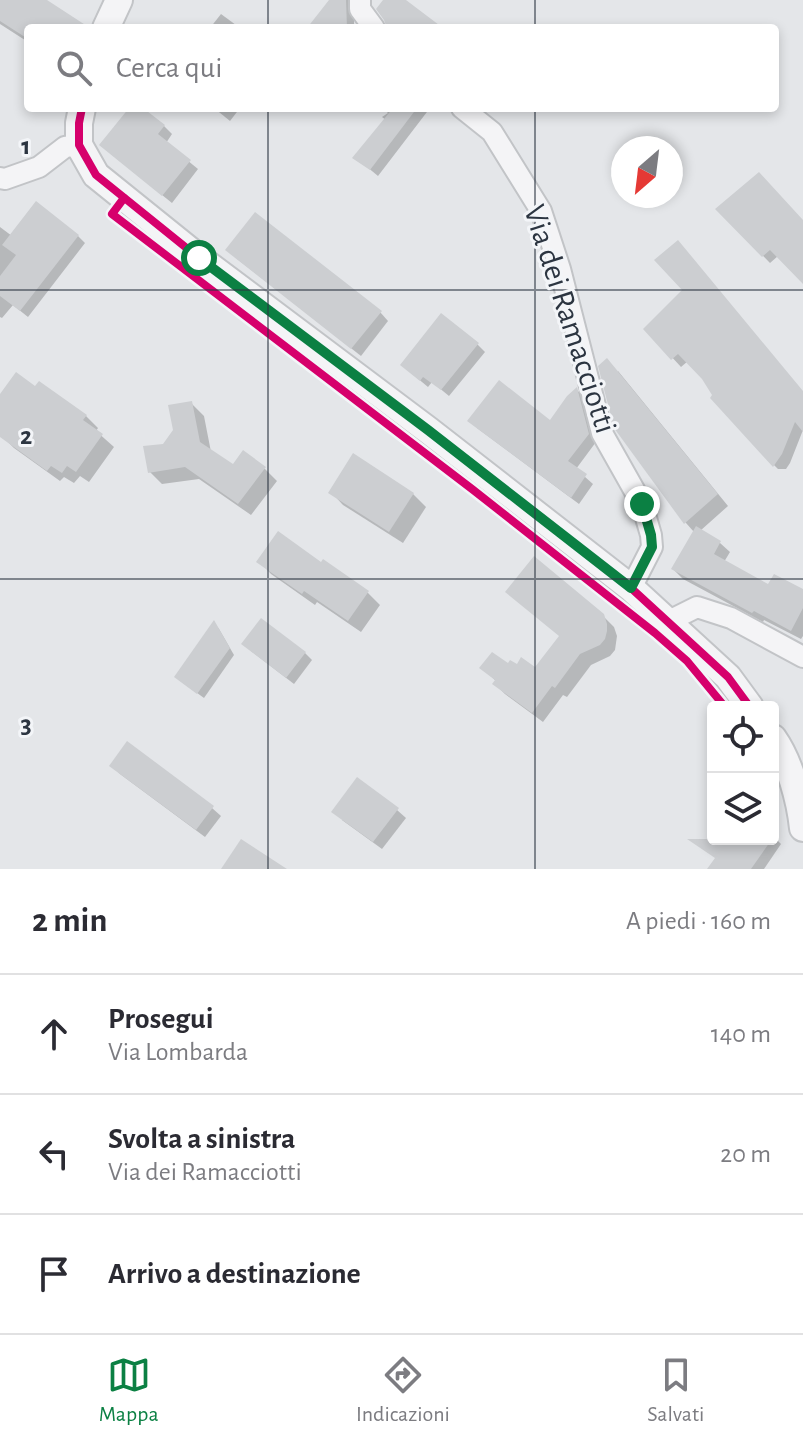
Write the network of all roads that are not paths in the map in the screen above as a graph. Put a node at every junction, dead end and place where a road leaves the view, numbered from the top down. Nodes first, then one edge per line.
1 (119, 0) edge
2 (360, 0) edge
3 (108, 24) edge
4 (371, 24) edge
5 (81, 112) edge
6 (467, 112) edge
7 (79, 145) junction
8 (0, 178) edge
9 (631, 588) junction
10 (669, 621) junction
11 (803, 657) edge
12 (746, 701) edge
13 (779, 747) edge
14 (803, 828) edge

1 - 3 street
2 - 4 street
5 - 7 street
6 - 9 street, Via dei Ramacciotti
7 - 8 street
7 - 9 street
9 - 10 street
10 - 11 street
10 - 12 street
13 - 14 street

